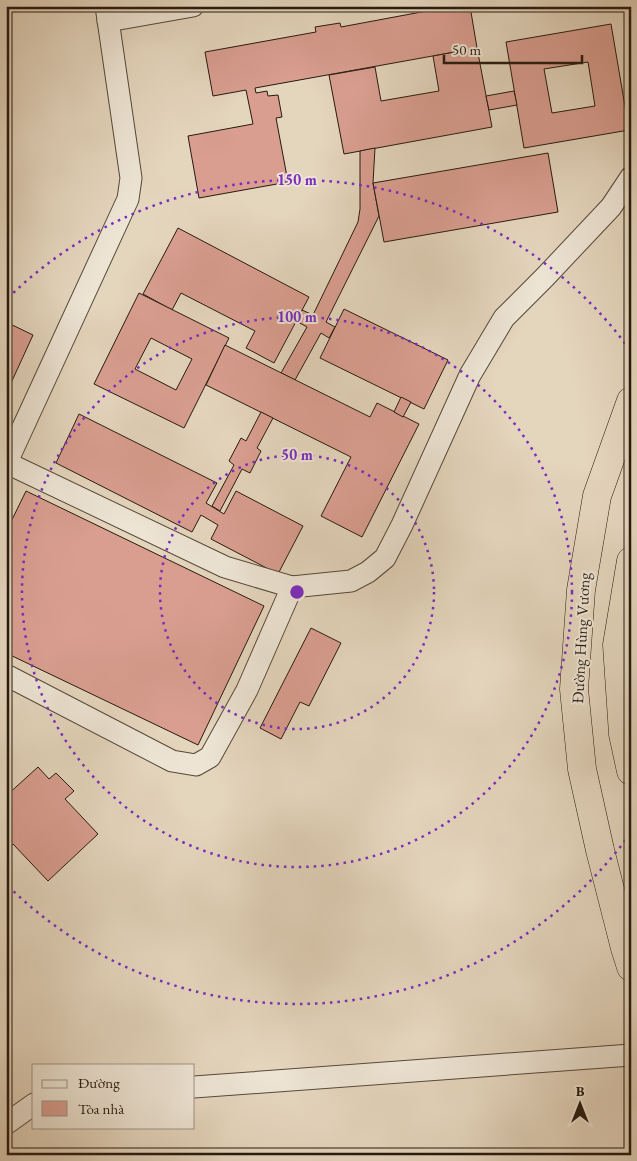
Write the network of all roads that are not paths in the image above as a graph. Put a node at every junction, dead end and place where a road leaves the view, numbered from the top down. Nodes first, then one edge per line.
1 (193, 6) edge
2 (107, 14) edge
3 (631, 177) edge
4 (631, 400) edge
5 (6, 463) edge
6 (631, 561) edge
7 (292, 587) junction
8 (6, 675) edge
9 (631, 771) edge
10 (631, 967) edge
11 (631, 1055) edge
12 (195, 1088) edge
13 (32, 1105) edge
14 (6, 1124) edge

1 - 2 street
2 - 5 street
3 - 7 street
4 - 10 highway, Đường Hùng Vương
5 - 7 street
6 - 9 highway
7 - 8 street
11 - 12 street
13 - 14 street

